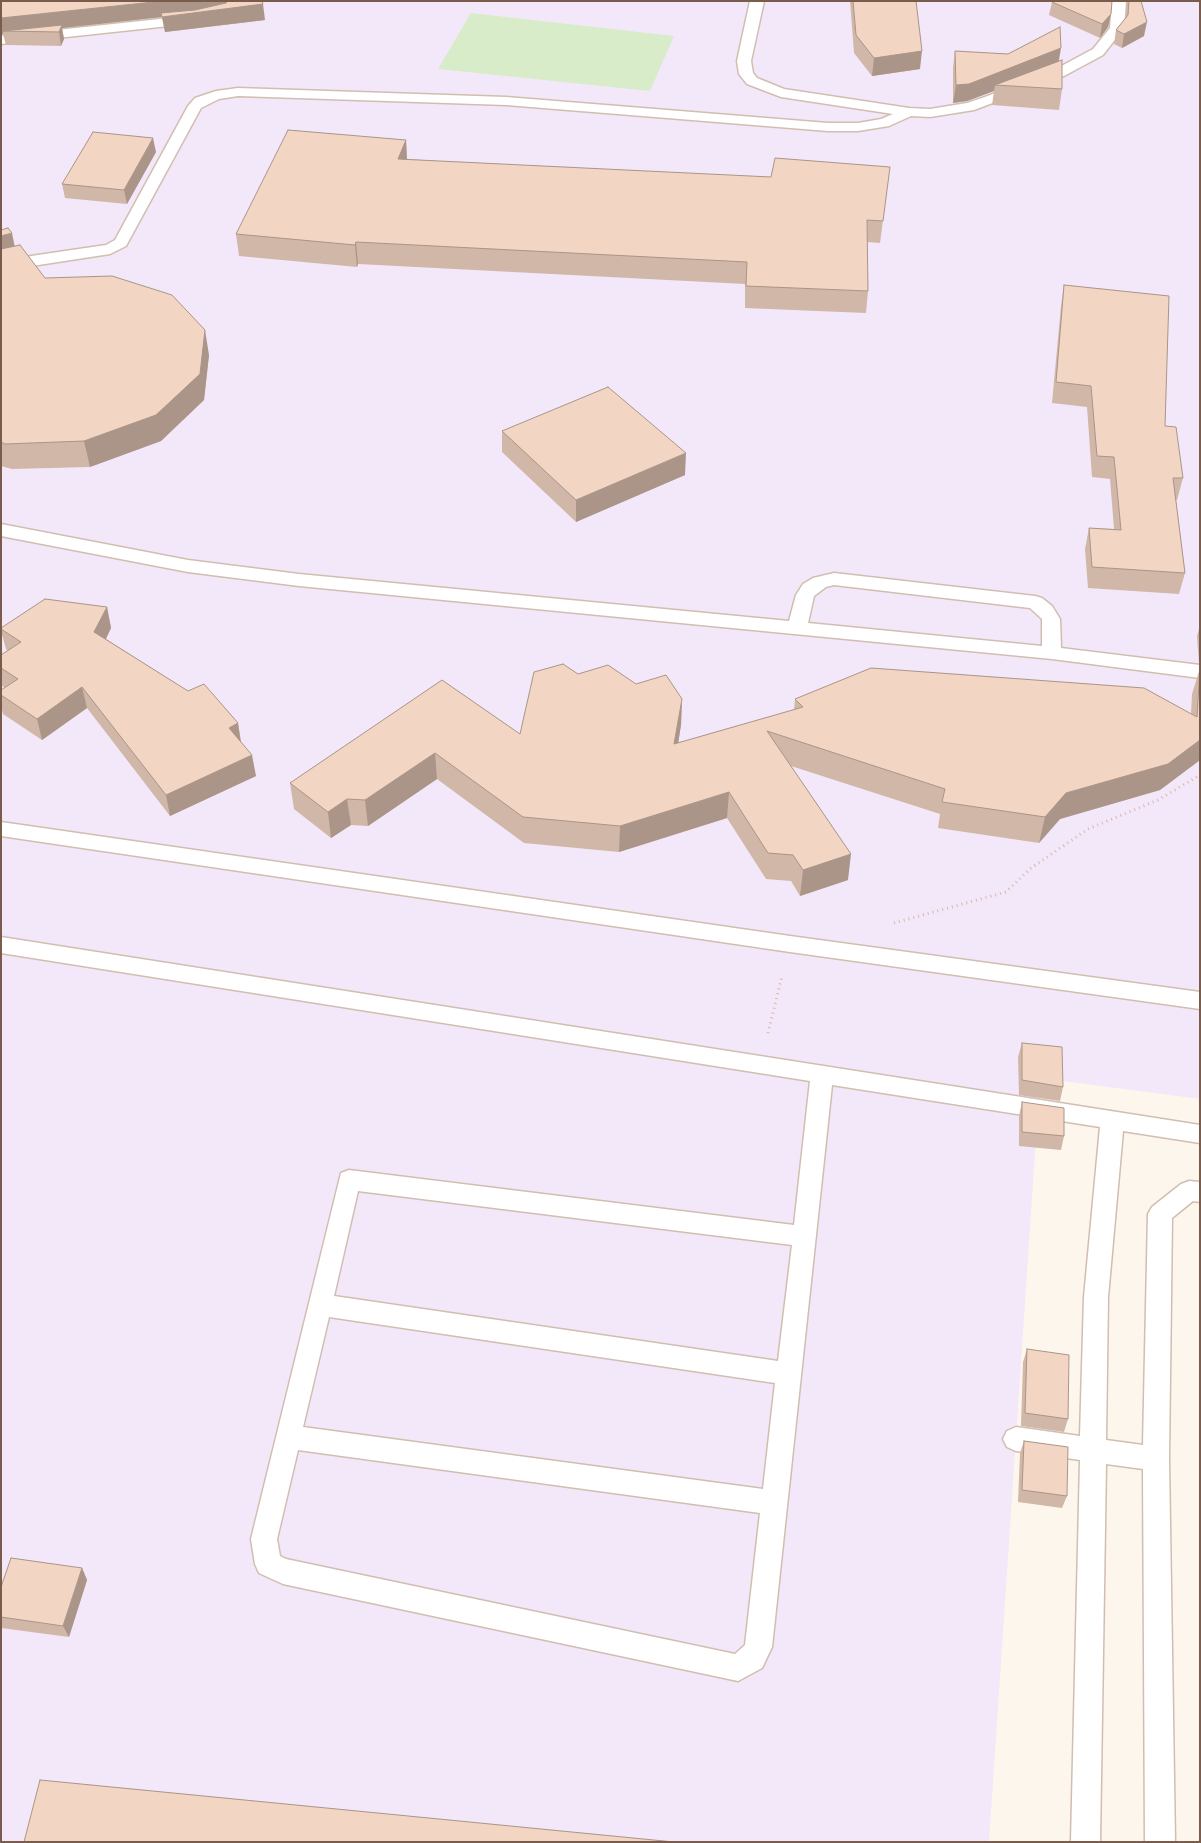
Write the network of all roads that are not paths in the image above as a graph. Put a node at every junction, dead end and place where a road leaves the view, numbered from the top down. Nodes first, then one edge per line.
1 (243, 1) edge
2 (757, 1) edge
3 (1118, 1) edge
4 (1, 40) edge
5 (909, 112) junction
6 (1, 269) edge
7 (1, 530) edge
8 (797, 629) junction
9 (1052, 653) junction
10 (1200, 672) edge
11 (1, 830) edge
12 (1, 945) edge
13 (1200, 1001) edge
14 (822, 1074) junction
15 (1112, 1120) junction
16 (1200, 1134) edge
17 (1200, 1192) edge
18 (805, 1236) junction
19 (320, 1305) junction
20 (789, 1374) junction
21 (288, 1437) junction
22 (1016, 1439) dead end
23 (1093, 1450) junction
24 (1156, 1459) junction
25 (774, 1503) junction
26 (1085, 1842) edge
27 (1160, 1842) edge

1 - 4 lane
2 - 5 lane
3 - 5 lane
5 - 6 lane
7 - 8 lane
8 - 9 lane
8 - 9 lane
9 - 10 lane
11 - 13 lane
12 - 14 lane
14 - 15 lane
14 - 18 lane
15 - 16 lane
15 - 23 lane
17 - 24 lane
18 - 19 lane
18 - 20 lane
19 - 20 lane
19 - 21 lane
20 - 25 lane
21 - 25 lane
21 - 25 lane
22 - 23 lane
23 - 24 lane
23 - 26 lane
24 - 27 lane

